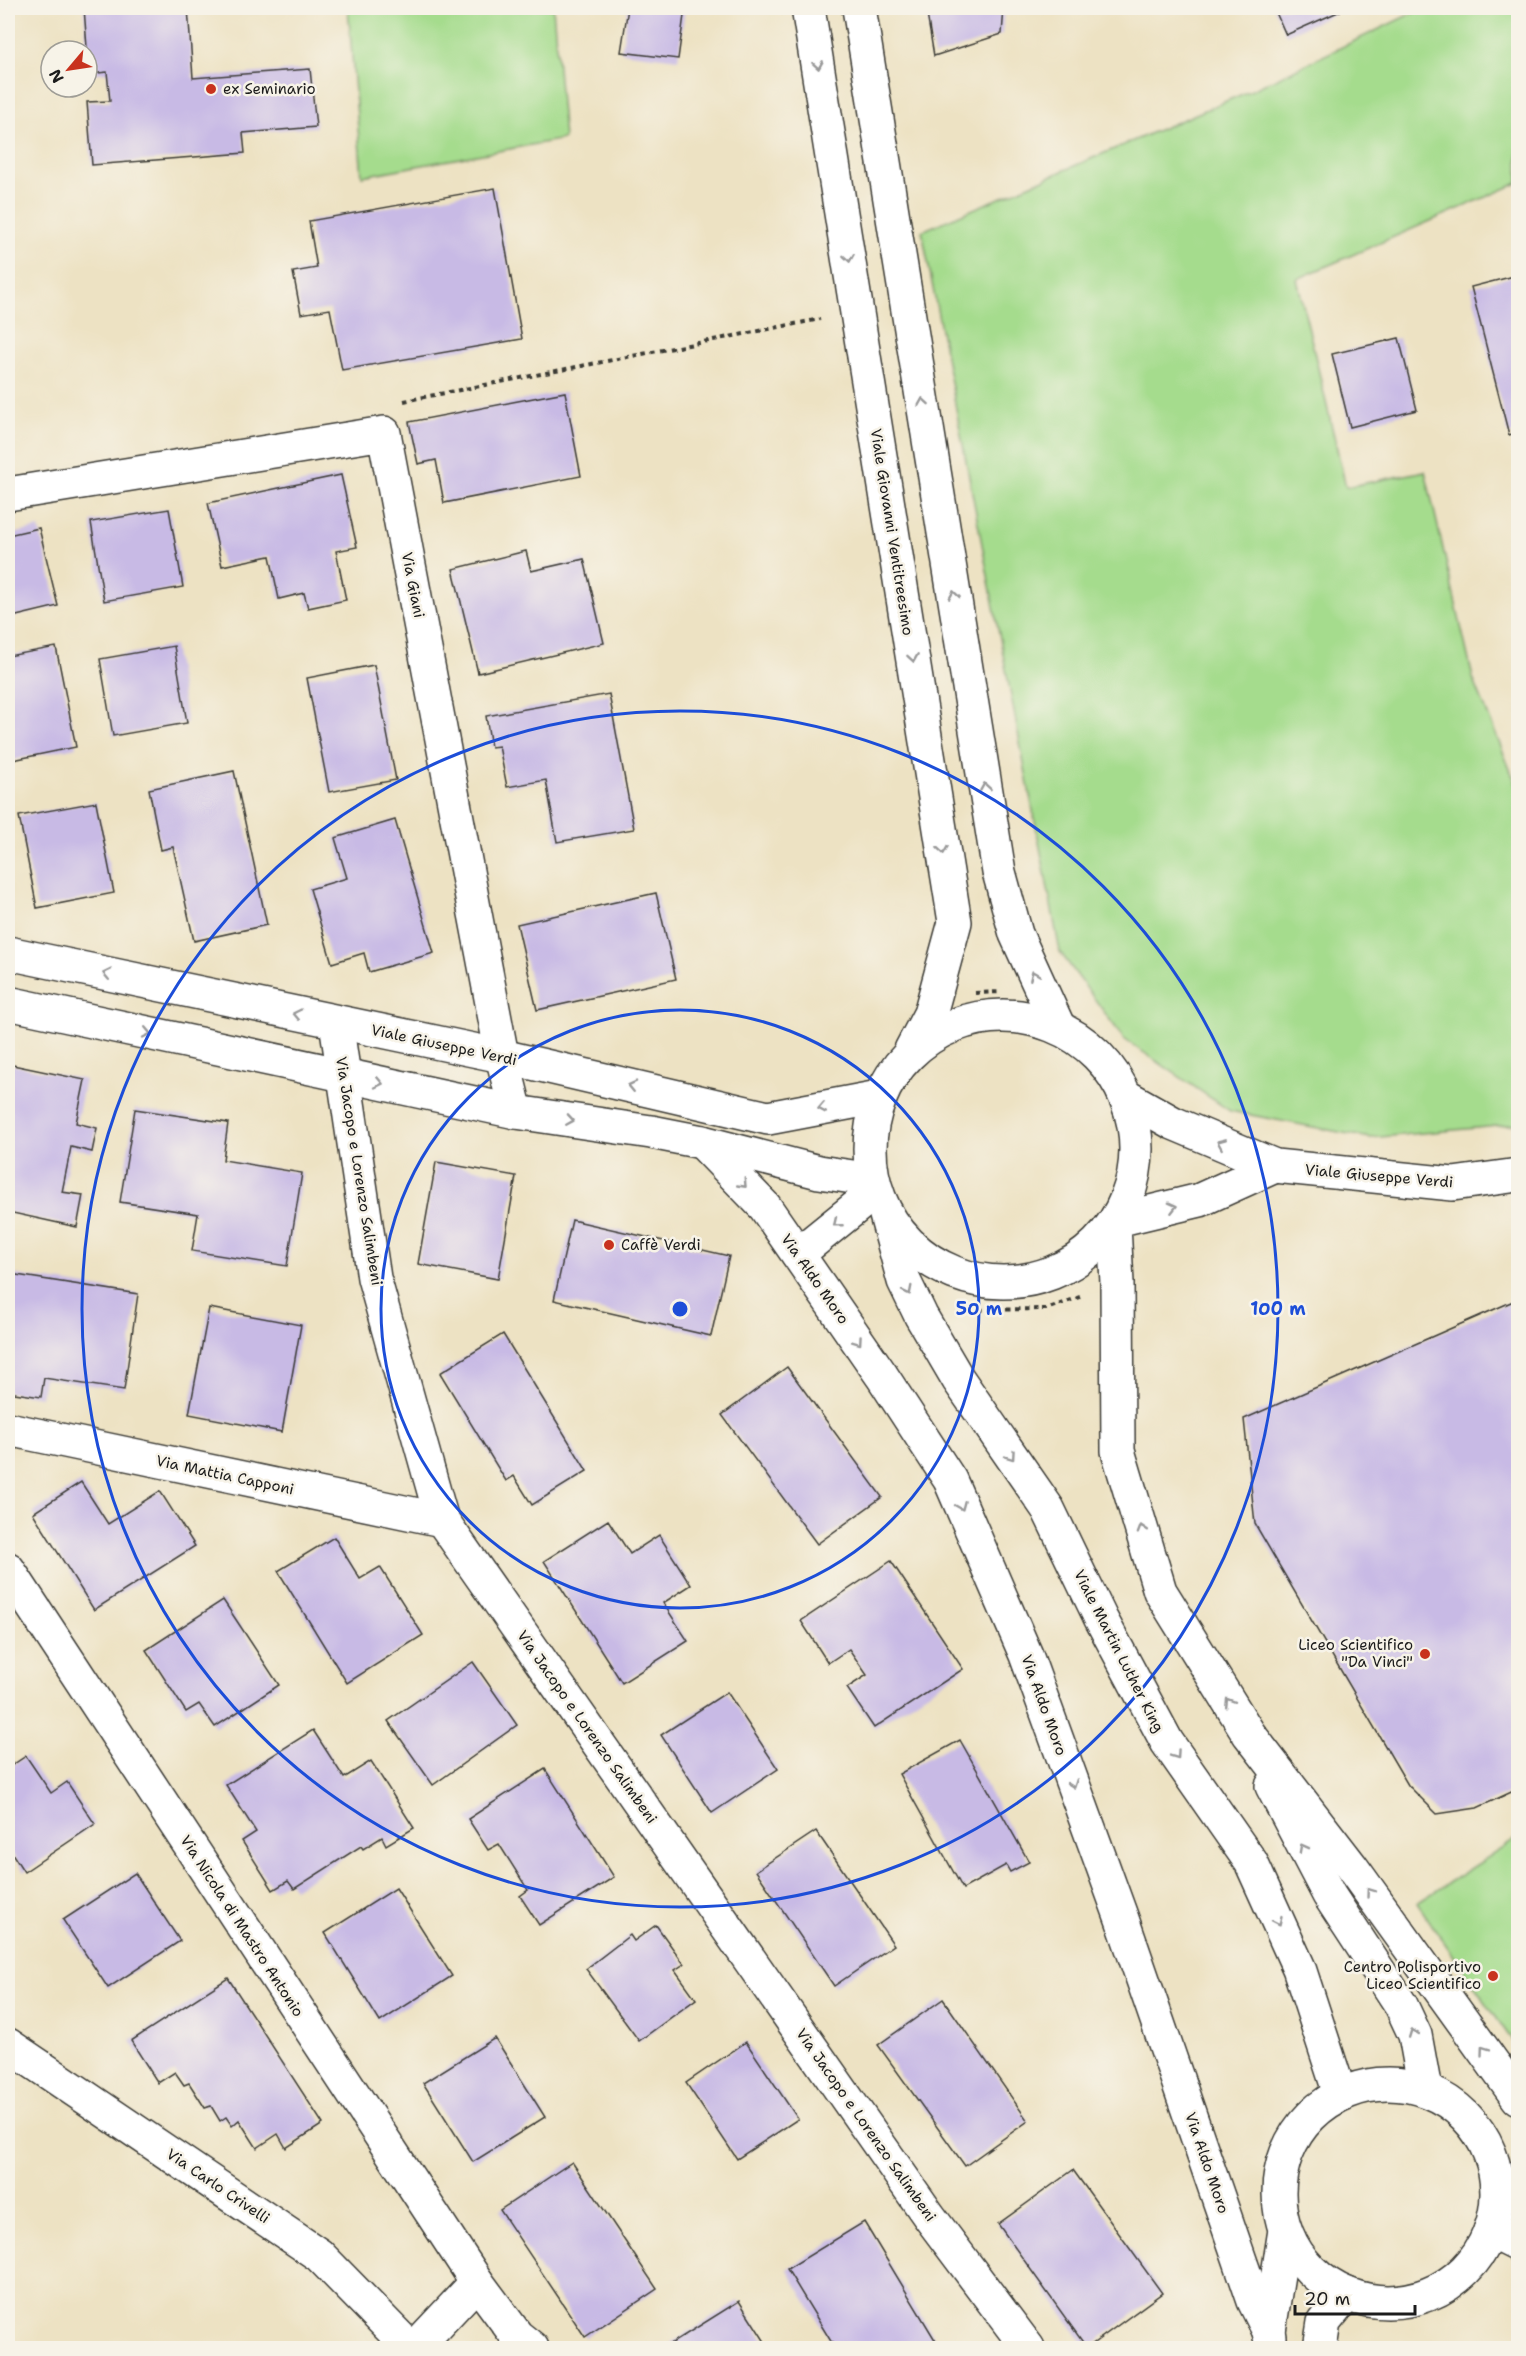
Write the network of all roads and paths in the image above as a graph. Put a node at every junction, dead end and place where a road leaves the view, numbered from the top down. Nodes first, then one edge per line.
1 (808, 8) edge
2 (859, 8) edge
3 (857, 311) junction
4 (384, 433) junction
5 (8, 494) edge
6 (8, 952) edge
7 (1040, 990) junction
8 (935, 996) junction
9 (8, 1003) edge
10 (336, 1022) junction
11 (1059, 1028) junction
12 (911, 1050) junction
13 (502, 1056) junction
14 (345, 1076) junction
15 (879, 1097) junction
16 (1126, 1097) junction
17 (516, 1112) junction
18 (702, 1142) junction
19 (1275, 1166) junction
20 (1518, 1175) edge
21 (878, 1195) junction
22 (1115, 1223) junction
23 (798, 1254) junction
24 (8, 1429) edge
25 (442, 1520) junction
26 (8, 1569) edge
27 (1249, 1734) junction
28 (8, 2045) edge
29 (1425, 2090) junction
30 (1340, 2094) junction
31 (1518, 2098) edge
32 (1508, 2190) edge
33 (1285, 2230) junction
34 (1504, 2238) edge
35 (477, 2283) junction
36 (1347, 2294) junction
37 (1270, 2340) edge
38 (410, 2349) edge
39 (415, 2349) edge
40 (532, 2349) edge
41 (1029, 2349) edge
42 (1320, 2349) edge

1 -> 3 street, Viale Giovanni Ventitreesimo
7 -> 2 street
3 - 4 path
3 -> 8 street, Viale Giovanni Ventitreesimo
4 - 5 street
4 - 13 street, Via Giani
10 -> 6 street, Viale Giuseppe Verdi
7 - 8 path
7 - 11 street
8 - 12 street, Viale Giovanni Ventitreesimo
9 -> 14 street
10 - 13 street, Viale Giuseppe Verdi
10 - 14 street, Via Jacopo e Lorenzo Salimbeni
11 - 12 street
11 - 16 street
12 - 15 street
15 -> 13 street, Viale Giuseppe Verdi
13 - 17 street, Via Giani
14 -> 17 street
14 - 25 street, Via Jacopo e Lorenzo Salimbeni
15 - 21 street
19 -> 16 street, Viale Giuseppe Verdi
16 - 22 street
17 -> 18 street
18 - 21 street
18 -> 23 street, Via Aldo Moro
19 - 20 street, Viale Giuseppe Verdi
22 -> 19 street
21 - 22 street
21 -> 23 street
21 -> 30 street, Viale Martin Luther King
27 -> 22 street
23 -> 37 street, Via Aldo Moro
24 - 25 street, Via Mattia Capponi
25 - 41 street, Via Jacopo e Lorenzo Salimbeni
26 - 35 street, Via Nicola di Mastro Antonio
29 -> 27 street
31 -> 27 street
28 - 38 street, Via Carlo Crivelli
29 - 30 street
29 - 32 street
30 - 33 street
32 - 34 street
33 - 36 street
33 - 37 street, Via Aldo Moro
34 - 36 street
35 - 39 street
35 - 40 street, Via Nicola di Mastro Antonio
36 - 42 street

